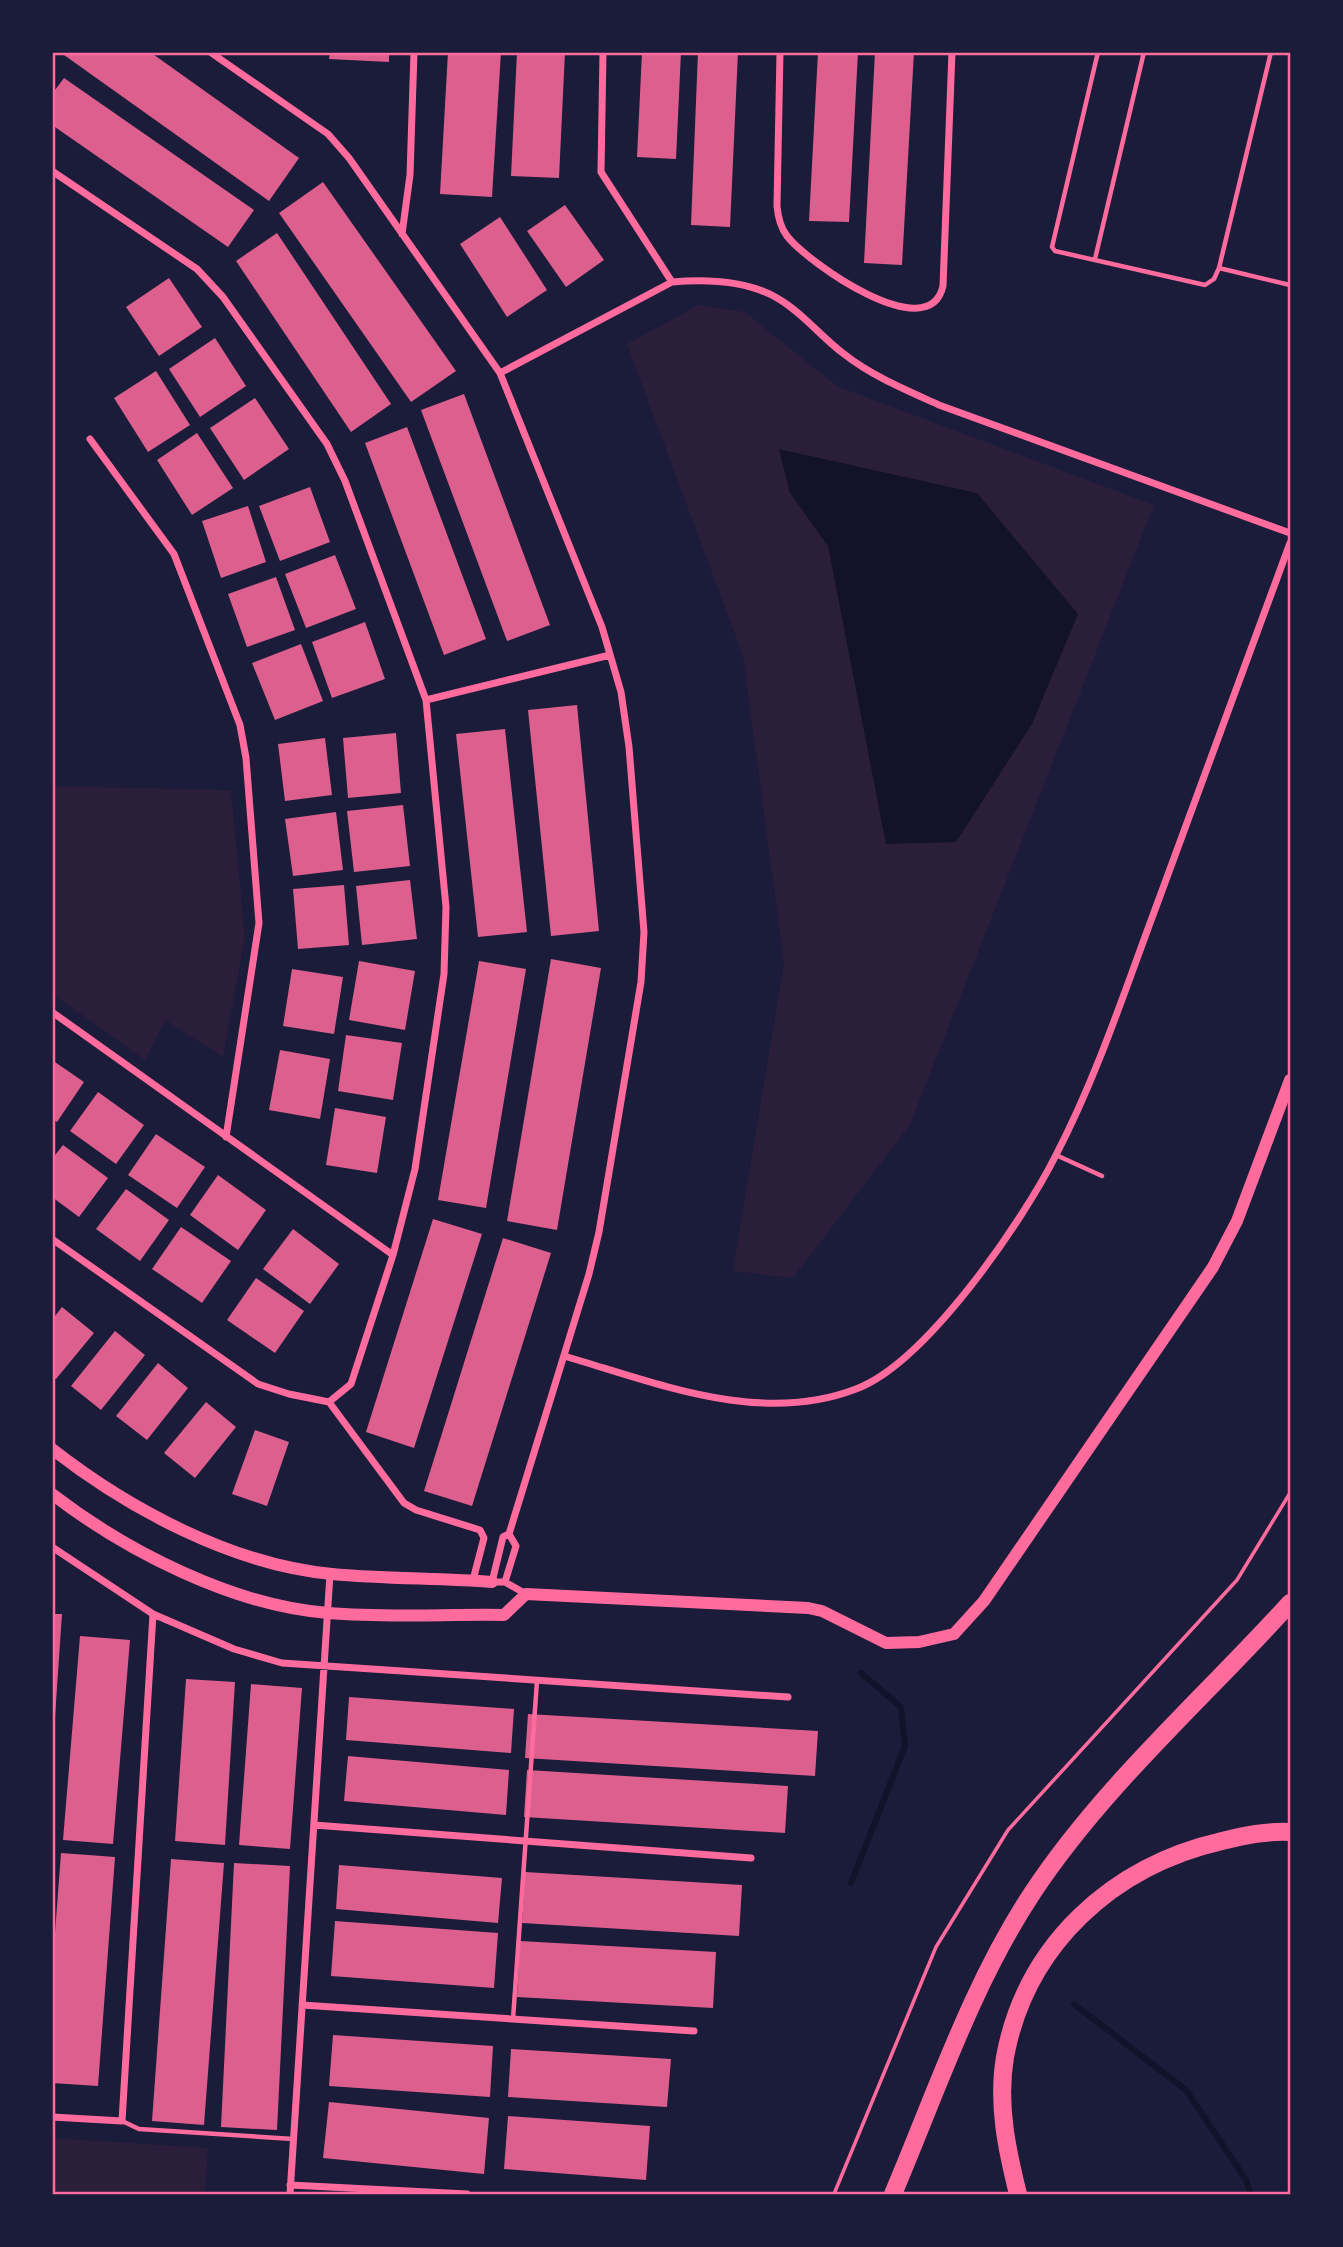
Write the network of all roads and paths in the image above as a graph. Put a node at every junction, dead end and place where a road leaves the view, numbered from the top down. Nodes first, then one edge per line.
1 (210, 52) edge
2 (225, 52) edge
3 (414, 52) edge
4 (603, 52) edge
5 (780, 52) edge
6 (952, 52) edge
7 (1098, 52) edge
8 (1144, 52) edge
9 (1271, 52) edge
10 (224, 62) junction
11 (52, 171) edge
12 (402, 234) junction
13 (1095, 259) junction
14 (1219, 268) junction
15 (672, 282) junction
16 (1290, 285) edge
17 (500, 373) junction
18 (90, 439) dead end
19 (1290, 533) edge
20 (1290, 542) edge
21 (610, 655) junction
22 (426, 699) junction
23 (52, 1013) edge
24 (1290, 1080) edge
25 (226, 1137) junction
26 (1056, 1155) junction
27 (1102, 1176) dead end
28 (52, 1240) edge
29 (393, 1255) junction
30 (564, 1356) junction
31 (330, 1402) junction
32 (52, 1449) edge
33 (1290, 1493) edge
34 (52, 1494) edge
35 (509, 1534) junction
36 (52, 1547) edge
37 (330, 1574) junction
38 (473, 1580) junction
39 (498, 1582) junction
40 (526, 1594) junction
41 (1290, 1603) edge
42 (327, 1613) junction
43 (153, 1614) junction
44 (324, 1666) junction
45 (537, 1679) junction
46 (788, 1697) dead end
47 (314, 1825) junction
48 (1290, 1832) edge
49 (526, 1841) junction
50 (751, 1858) dead end
51 (302, 2005) junction
52 (513, 2019) junction
53 (694, 2031) dead end
54 (52, 2116) edge
55 (122, 2121) junction
56 (293, 2139) junction
57 (290, 2185) junction
58 (290, 2194) edge
59 (467, 2194) edge
60 (834, 2194) edge
61 (893, 2194) edge
62 (1018, 2194) edge

1 - 10 street
2 - 10 street
3 - 12 street
4 - 15 street
5 - 6 street
7 - 13 lane
8 - 13 lane
9 - 14 lane
10 - 12 street
11 - 22 street
12 - 17 street
13 - 14 lane
14 - 16 lane
15 - 17 street
15 - 19 street
17 - 21 street
18 - 25 street
20 - 26 street
21 - 22 street
21 - 30 street
22 - 29 street
23 - 25 street
24 - 40 street
25 - 29 street
26 - 27 lane
26 - 30 street
28 - 31 street
29 - 31 street
30 - 35 street
31 - 38 street
32 - 37 street
33 - 60 path
34 - 42 street
35 - 39 street
35 - 39 street
36 - 43 street
37 - 38 street
37 - 42 street
38 - 39 street
39 - 40 street
40 - 42 street
41 - 61 highway
42 - 44 street
43 - 44 street
43 - 55 street
44 - 45 street
44 - 47 street
45 - 46 street
45 - 49 lane
47 - 49 street
47 - 51 street
48 - 62 highway
49 - 50 street
49 - 52 lane
51 - 52 street
51 - 56 street
52 - 53 street
54 - 55 street
55 - 56 lane
56 - 57 street
57 - 58 street
57 - 59 street

